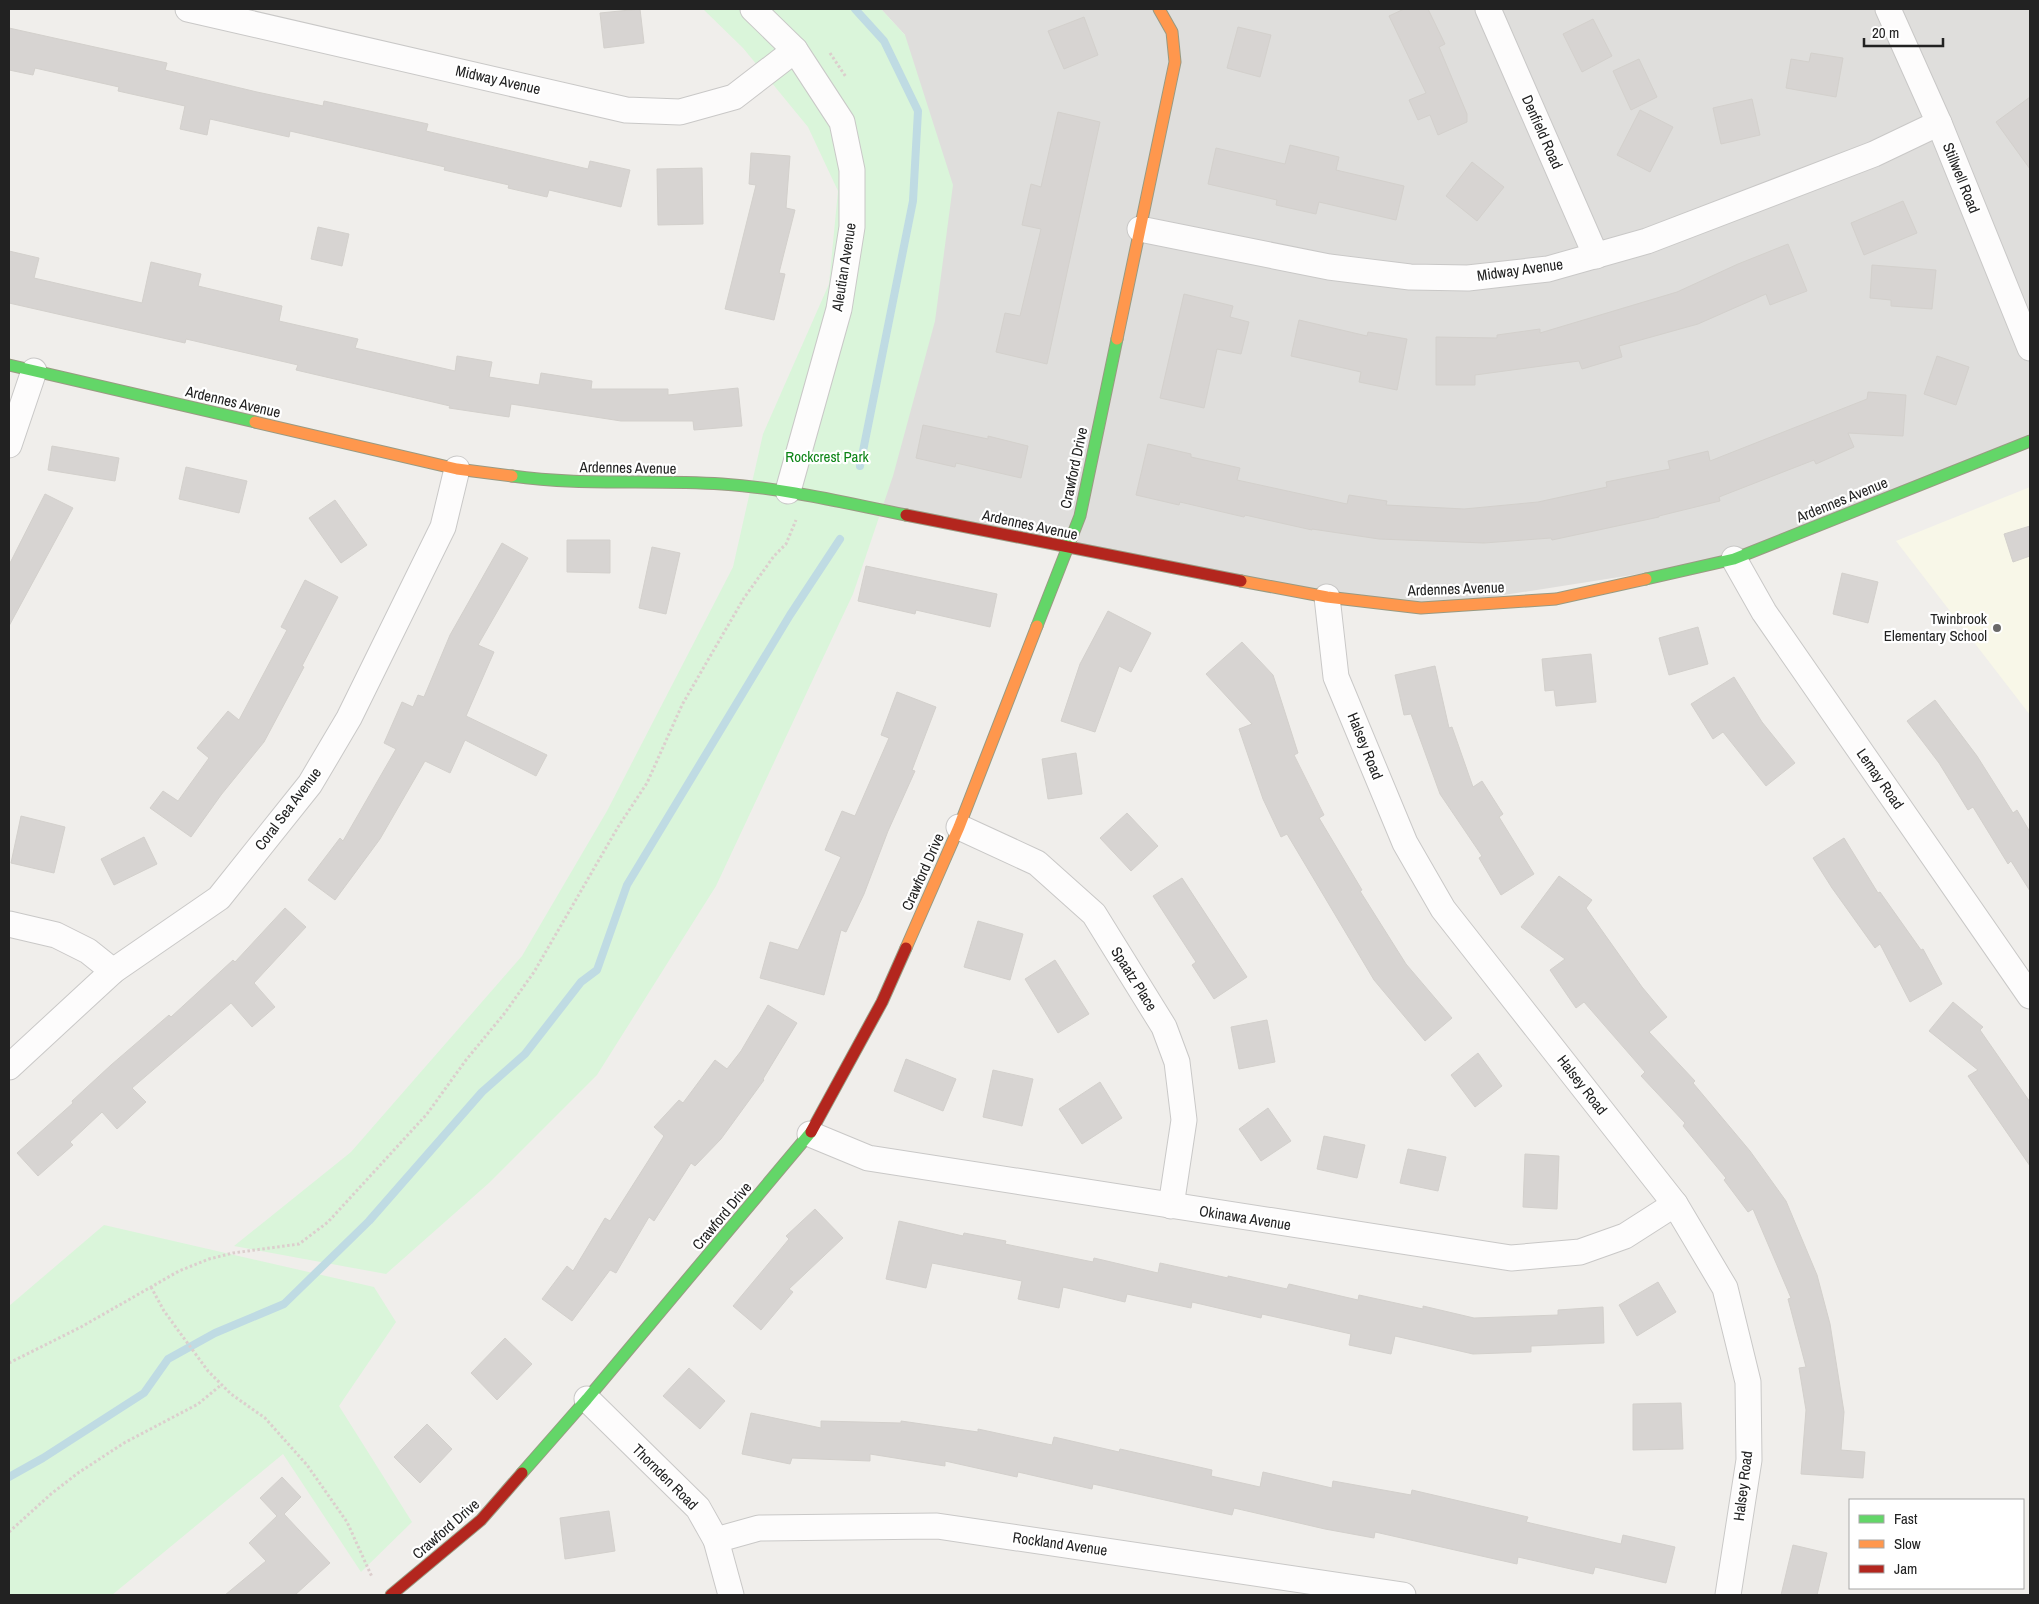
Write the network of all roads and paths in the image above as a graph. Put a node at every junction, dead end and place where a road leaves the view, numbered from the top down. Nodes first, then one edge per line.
1 (188, 9) edge
2 (753, 9) edge
3 (1159, 9) edge
4 (1488, 9) edge
5 (1888, 9) edge
6 (795, 50) junction
7 (828, 50) dead end
8 (848, 81) dead end
9 (1938, 123) junction
10 (1140, 229) junction
11 (1596, 256) junction
12 (2030, 348) edge
13 (9, 365) edge
14 (34, 371) junction
15 (2030, 441) edge
16 (9, 445) edge
17 (457, 469) junction
18 (798, 493) junction
19 (1068, 548) junction
20 (1734, 559) junction
21 (1327, 597) junction
22 (959, 827) junction
23 (9, 924) edge
24 (113, 971) junction
25 (2030, 996) edge
26 (9, 1067) edge
27 (810, 1134) junction
28 (1675, 1204) junction
29 (1171, 1206) junction
30 (151, 1287) junction
31 (9, 1363) edge
32 (221, 1385) junction
33 (587, 1399) junction
34 (9, 1532) edge
35 (716, 1540) junction
36 (376, 1582) dead end
37 (391, 1595) edge
38 (731, 1595) edge
39 (1403, 1595) edge
40 (1728, 1595) edge

1 - 6 street, Midway Avenue
2 - 6 street, Aleutian Avenue
3 - 10 street, Crawford Drive
4 - 11 street, Denfield Road
5 - 9 street, Stillwell Road
6 - 18 street, Aleutian Avenue
7 - 8 path
9 - 11 street, Midway Avenue
9 - 12 street, Stillwell Road
10 - 11 street, Midway Avenue
10 - 19 street, Crawford Drive
13 - 14 street, Ardennes Avenue
14 - 16 street
14 - 17 street, Ardennes Avenue
15 - 20 street, Ardennes Avenue
17 - 18 street, Ardennes Avenue
17 - 24 street, Coral Sea Avenue
18 - 19 street, Ardennes Avenue
18 - 30 path
19 - 21 street, Ardennes Avenue
19 - 22 street, Crawford Drive
20 - 21 street, Ardennes Avenue
20 - 25 street, Lemay Road
21 - 28 street, Halsey Road
22 - 27 street, Crawford Drive
22 - 29 street, Spaatz Place
23 - 24 street
24 - 26 street, Coral Sea Avenue
27 - 29 street, Okinawa Avenue
27 - 33 street, Crawford Drive
28 - 29 street, Okinawa Avenue
28 - 40 street, Halsey Road
30 - 31 path
30 - 32 path
32 - 34 path
32 - 36 path
33 - 35 street, Thornden Road
33 - 37 street, Crawford Drive
35 - 38 street, Thornden Road
35 - 39 street, Rockland Avenue

